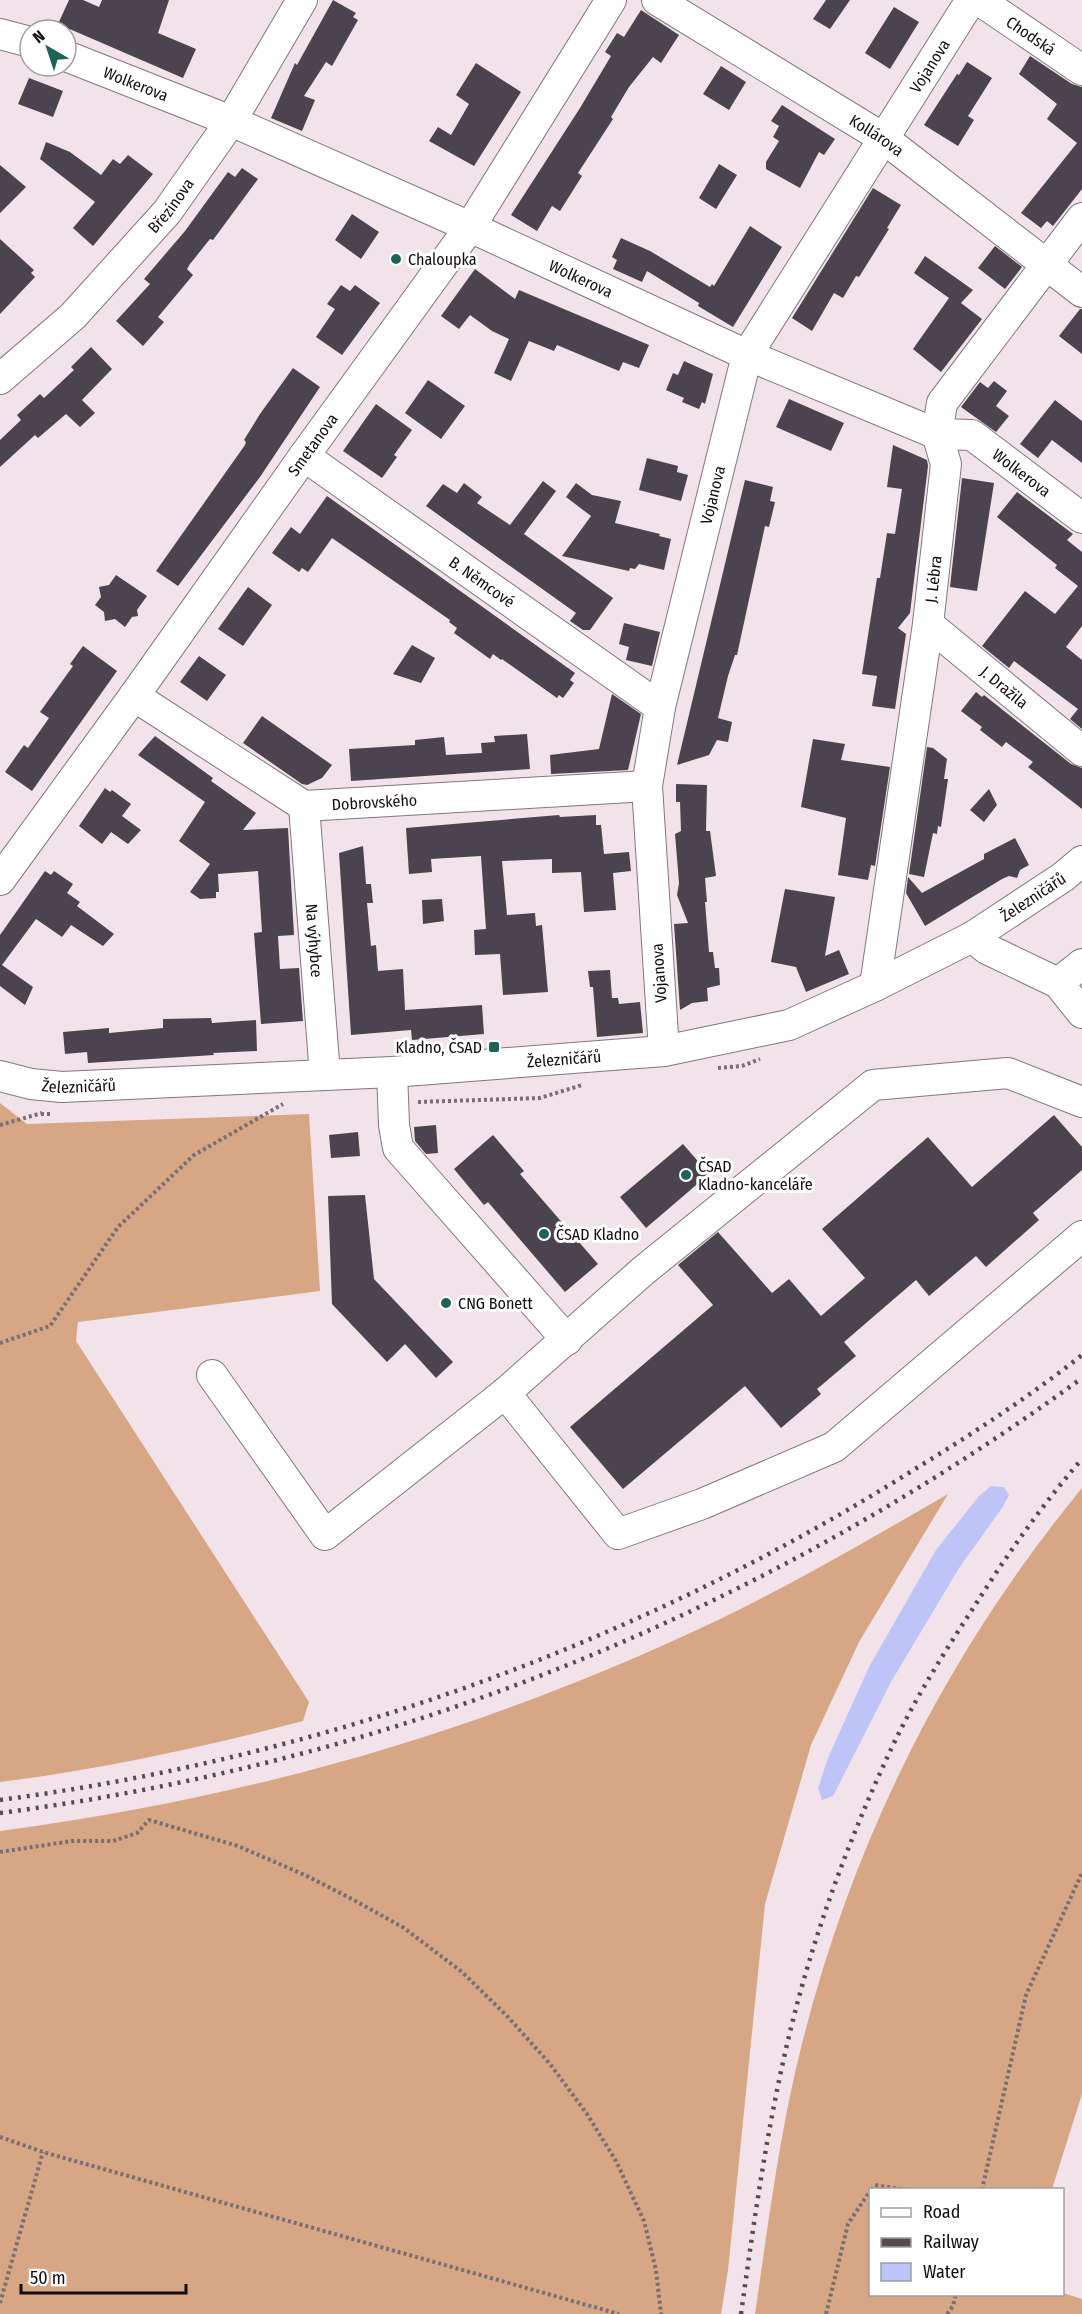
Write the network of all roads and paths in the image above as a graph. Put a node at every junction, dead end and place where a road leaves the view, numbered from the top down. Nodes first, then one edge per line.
1 (302, 0) edge
2 (611, 0) edge
3 (657, 0) edge
4 (971, 0) edge
5 (979, 0) edge
6 (0, 34) edge
7 (18, 39) edge
8 (78, 61) edge
9 (1082, 70) edge
10 (231, 121) junction
11 (883, 138) junction
12 (1082, 218) edge
13 (470, 227) junction
14 (1046, 264) junction
15 (1082, 292) edge
16 (747, 355) junction
17 (0, 379) edge
18 (937, 434) junction
19 (303, 456) junction
20 (1082, 518) edge
21 (928, 624) junction
22 (134, 696) junction
23 (660, 707) junction
24 (1082, 751) edge
25 (646, 786) junction
26 (304, 806) junction
27 (1082, 861) edge
28 (0, 880) edge
29 (972, 938) junction
30 (1082, 964) edge
31 (1058, 983) junction
32 (874, 986) junction
33 (1082, 1013) edge
34 (664, 1052) junction
35 (392, 1072) junction
36 (325, 1075) junction
37 (0, 1076) edge
38 (292, 1098) dead end
39 (1082, 1102) edge
40 (1082, 1236) edge
41 (567, 1340) junction
42 (0, 1343) edge
43 (212, 1375) dead end
44 (505, 1393) junction
45 (0, 1852) edge
46 (1082, 1873) edge
47 (0, 2137) edge
48 (43, 2152) junction
49 (873, 2188) edge
50 (894, 2188) edge
51 (982, 2188) edge
52 (869, 2193) edge
53 (956, 2296) edge
54 (0, 2303) edge
55 (620, 2314) edge
56 (661, 2314) edge
57 (826, 2314) edge
58 (947, 2314) edge

1 - 10 street, Březinova
2 - 13 street, Smetanova
3 - 11 street, Kollárova
4 - 11 street, Vojanova
5 - 9 street, Chodská
6 - 7 street
8 - 10 street, Wolkerova
10 - 13 street, Wolkerova
10 - 17 street, Březinova
11 - 14 street, Kollárova
11 - 16 street, Vojanova
12 - 14 street, J. Lébra
13 - 16 street, Wolkerova
13 - 19 street, Smetanova
14 - 15 street, Kollárova
14 - 18 street, J. Lébra
16 - 18 street, Wolkerova
16 - 23 street, Vojanova
18 - 20 street, Wolkerova
18 - 21 street, J. Lébra
19 - 22 street, Smetanova
19 - 23 street, B. Němcové
21 - 24 street, J. Dražila
21 - 32 street, J. Lébra
22 - 26 street
22 - 28 street, Smetanova
23 - 25 street, Vojanova
25 - 26 street, Dobrovského
25 - 34 street, Vojanova
26 - 36 street, Na výhybce
27 - 29 street, Železničářů
29 - 31 street
29 - 32 street, Železničářů
30 - 31 street
31 - 33 street
32 - 34 street, Železničářů
34 - 35 street, Železničářů
35 - 36 street, Železničářů
35 - 41 street
36 - 37 street, Železničářů
38 - 42 path
39 - 41 street
40 - 44 street
41 - 44 street
43 - 44 street
45 - 56 path
46 - 51 path
47 - 48 path
48 - 54 path
48 - 55 path
49 - 50 path
52 - 57 path
53 - 58 path

